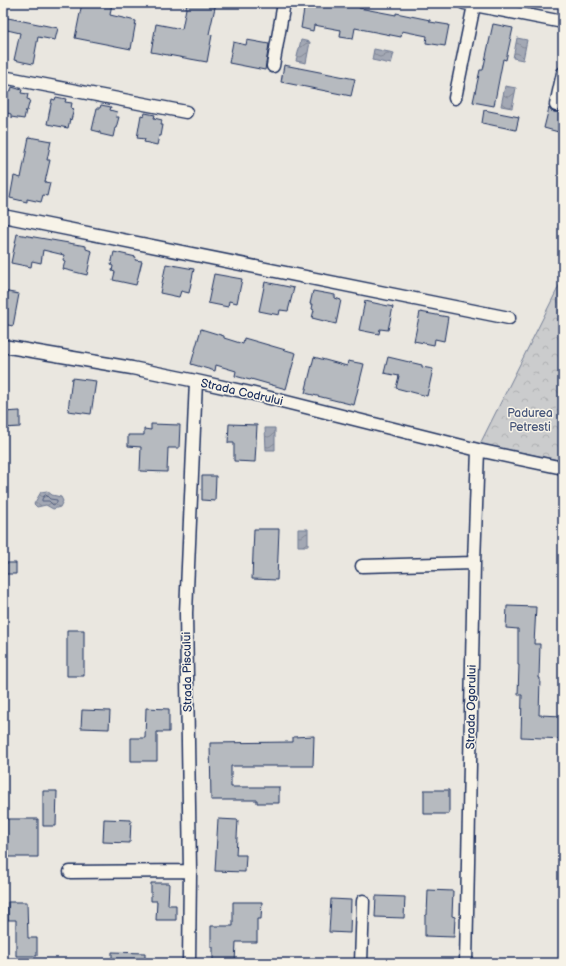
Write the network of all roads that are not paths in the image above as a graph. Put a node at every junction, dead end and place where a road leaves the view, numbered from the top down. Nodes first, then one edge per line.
1 (284, 3) edge
2 (469, 4) edge
3 (563, 22) edge
4 (273, 66) dead end
5 (563, 73) edge
6 (3, 77) edge
7 (455, 98) dead end
8 (556, 105) dead end
9 (186, 112) dead end
10 (3, 216) edge
11 (509, 318) dead end
12 (3, 346) edge
13 (196, 381) junction
14 (478, 450) junction
15 (563, 468) edge
16 (474, 563) junction
17 (362, 566) dead end
18 (190, 871) junction
19 (70, 872) dead end
20 (363, 901) dead end
21 (189, 963) edge
22 (361, 963) edge
23 (466, 963) edge

1 - 4 street
2 - 3 street
2 - 7 street
5 - 8 street
6 - 9 street
10 - 11 street
12 - 13 street, Strada Codrului
13 - 14 street, Strada Codrului
13 - 18 street, Strada Piscului
14 - 15 street, Strada Codrului
14 - 16 street, Strada Ogorului
16 - 17 street
16 - 23 street, Strada Ogorului
18 - 19 street
18 - 21 street, Strada Piscului
20 - 22 street

